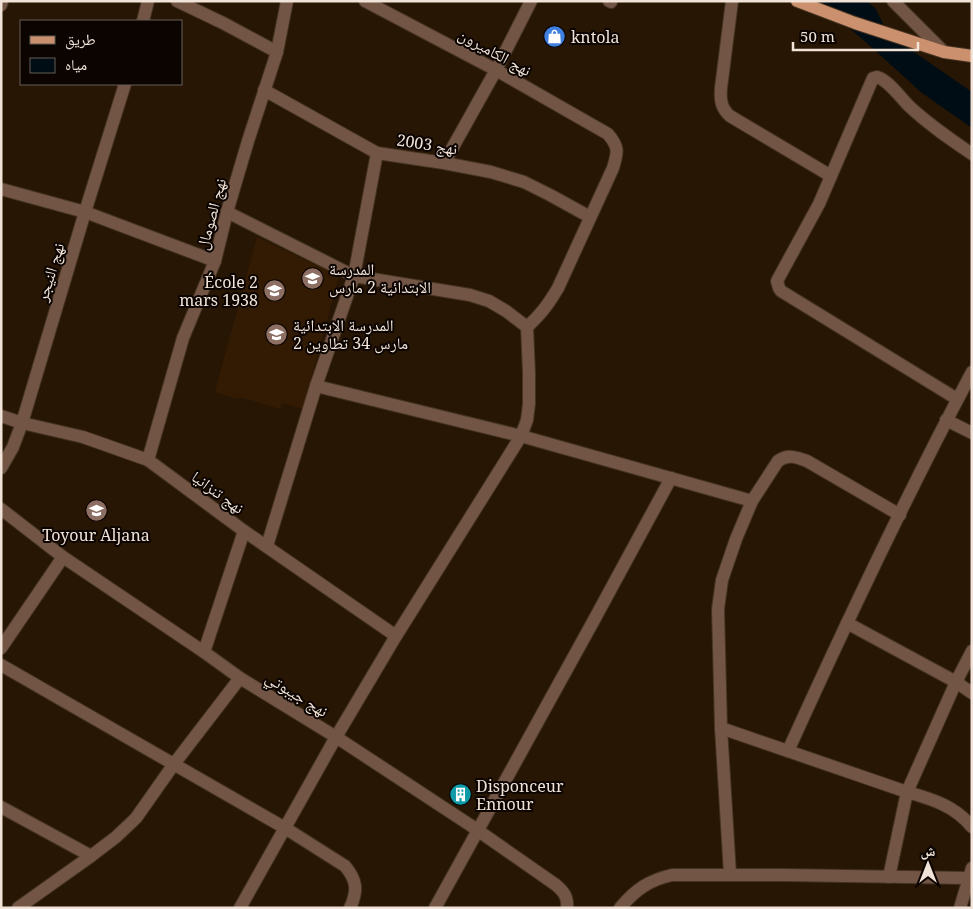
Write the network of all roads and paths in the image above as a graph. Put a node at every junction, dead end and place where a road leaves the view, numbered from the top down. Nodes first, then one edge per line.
1 (2, 1) edge
2 (148, 1) edge
3 (177, 1) edge
4 (287, 1) edge
5 (365, 1) edge
6 (531, 1) edge
7 (732, 1) edge
8 (797, 1) edge
9 (893, 1) edge
10 (1, 5) edge
11 (143, 20) edge
12 (277, 52) junction
13 (944, 52) junction
14 (972, 56) edge
15 (496, 70) junction
16 (124, 85) edge
17 (264, 90) junction
18 (377, 153) junction
19 (972, 154) edge
20 (444, 163) junction
21 (831, 176) junction
22 (1, 189) edge
23 (84, 212) junction
24 (227, 212) junction
25 (590, 217) junction
26 (215, 261) junction
27 (354, 276) junction
28 (527, 327) junction
29 (972, 372) edge
30 (316, 386) junction
31 (957, 399) junction
32 (1, 416) edge
33 (946, 420) junction
34 (22, 423) junction
35 (972, 433) edge
36 (521, 436) junction
37 (148, 460) junction
38 (1, 468) edge
39 (671, 478) junction
40 (752, 501) junction
41 (1, 509) edge
42 (900, 515) junction
43 (244, 531) junction
44 (266, 546) junction
45 (63, 557) junction
46 (846, 623) junction
47 (396, 636) junction
48 (1, 648) edge
49 (204, 652) junction
50 (972, 652) edge
51 (1, 665) edge
52 (240, 678) junction
53 (956, 682) junction
54 (972, 693) edge
55 (721, 728) junction
56 (336, 737) junction
57 (788, 751) junction
58 (174, 764) junction
59 (908, 792) junction
60 (1, 807) edge
61 (972, 827) edge
62 (285, 828) junction
63 (478, 830) junction
64 (91, 856) junction
65 (970, 873) edge
66 (730, 874) junction
67 (889, 877) junction
68 (18, 908) edge
69 (240, 908) edge
70 (350, 908) edge
71 (435, 908) edge
72 (569, 908) edge
73 (620, 908) edge
74 (960, 908) edge

1 - 10 street
2 - 11 street
3 - 12 street
4 - 12 street, نهج الصومال
5 - 15 street, نهج الكاميرون
6 - 15 street
7 - 21 street
8 - 13 main road
9 - 13 street
12 - 17 street, نهج الصومال
13 - 14 main road
15 - 20 street
15 - 25 street, نهج الكاميرون
16 - 23 street, نهج النيجر
17 - 18 street, نهج 2003
17 - 24 street, نهج الصومال
18 - 20 street, نهج 2003
18 - 27 street
19 - 21 street
20 - 25 street, نهج 2003
21 - 31 street
22 - 23 street
23 - 26 street
23 - 34 street, نهج النيجر
24 - 26 street, نهج الصومال
24 - 27 street
25 - 28 street
26 - 37 street, نهج الصومال
27 - 28 street
27 - 30 street
28 - 36 street
29 - 31 street
30 - 36 street
30 - 44 street
31 - 33 street
32 - 34 street, نهج تنزانيا
33 - 35 street
33 - 42 street
34 - 37 street, نهج تنزانيا
34 - 38 street, نهج النيجر
36 - 39 street
36 - 47 street
37 - 43 street, نهج تنزانيا
39 - 40 street
39 - 63 street
40 - 42 street
40 - 55 street
41 - 45 street, نهج جيبوتي
42 - 46 street
43 - 44 street, نهج تنزانيا
43 - 49 street
44 - 47 street, نهج تنزانيا
45 - 48 street
45 - 49 street, نهج جيبوتي
46 - 53 street
46 - 57 street
47 - 56 street
49 - 52 street, نهج جيبوتي
50 - 53 street
51 - 58 street
52 - 56 street, نهج جيبوتي
52 - 58 street
53 - 54 street
53 - 59 street
55 - 57 street
55 - 66 street
56 - 62 street
56 - 63 street, نهج جيبوتي
57 - 59 street
58 - 62 street
58 - 64 street
59 - 61 street
59 - 67 street
60 - 64 street
62 - 69 street
62 - 70 street
63 - 71 street
63 - 72 street, نهج جيبوتي
64 - 68 street
65 - 67 street
65 - 74 street
66 - 67 street
66 - 73 street

